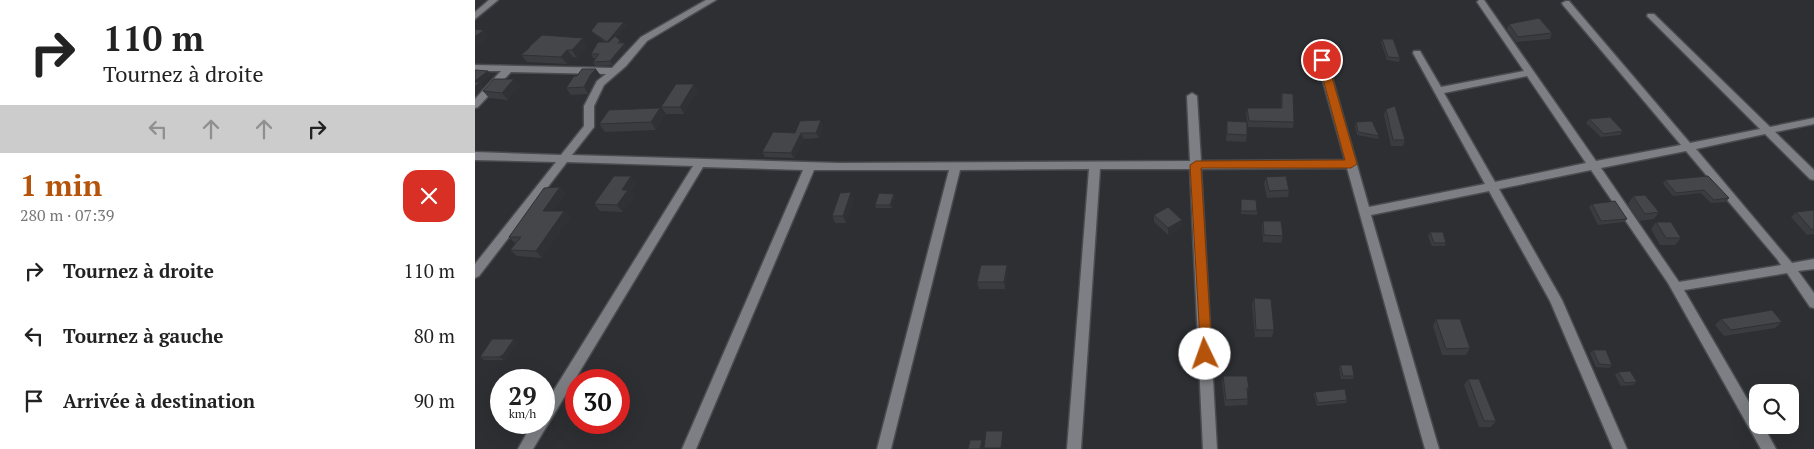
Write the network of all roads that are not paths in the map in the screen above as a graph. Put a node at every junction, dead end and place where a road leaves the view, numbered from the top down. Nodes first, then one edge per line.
1 (494, 0) edge
2 (712, 0) edge
3 (1481, 2) dead end
4 (1566, 2) dead end
5 (475, 16) edge
6 (1651, 16) dead end
7 (1417, 52) dead end
8 (1322, 60) dead end
9 (475, 68) edge
10 (508, 69) junction
11 (612, 71) junction
12 (1530, 72) junction
13 (1438, 91) junction
14 (1192, 96) dead end
15 (475, 105) edge
16 (1814, 121) edge
17 (1767, 130) junction
18 (1688, 146) junction
19 (475, 156) edge
20 (563, 158) junction
21 (700, 163) junction
22 (1351, 164) junction
23 (956, 165) junction
24 (1095, 165) junction
25 (1196, 165) junction
26 (810, 166) junction
27 (1593, 166) junction
28 (1814, 176) edge
29 (1492, 186) junction
30 (1365, 212) junction
31 (1814, 264) edge
32 (1789, 268) junction
33 (475, 273) edge
34 (1676, 287) junction
35 (1814, 303) edge
36 (555, 400) edge
37 (534, 434) edge
38 (525, 449) edge
39 (689, 449) edge
40 (884, 449) edge
41 (1074, 449) edge
42 (1210, 449) edge
43 (1432, 449) edge
44 (1620, 449) edge
45 (1769, 449) edge

1 - 5 street
2 - 11 street
3 - 12 street
4 - 18 street
6 - 17 street
7 - 13 street
8 - 22 street
9 - 10 street
10 - 11 street
10 - 15 street
11 - 20 street
12 - 13 street
12 - 27 street
13 - 29 street
14 - 25 street
16 - 17 street
17 - 18 street
17 - 28 street
18 - 27 street
18 - 32 street
19 - 20 street
20 - 21 street
20 - 33 street
21 - 26 street
21 - 36 street
22 - 25 street
22 - 30 street
23 - 24 street
23 - 26 street
23 - 40 street
24 - 25 street
24 - 41 street
25 - 42 street
26 - 39 street
27 - 29 street
27 - 34 street
29 - 30 street
29 - 44 street
30 - 43 street
31 - 32 street
32 - 34 street
32 - 35 street
34 - 45 street
37 - 38 street

